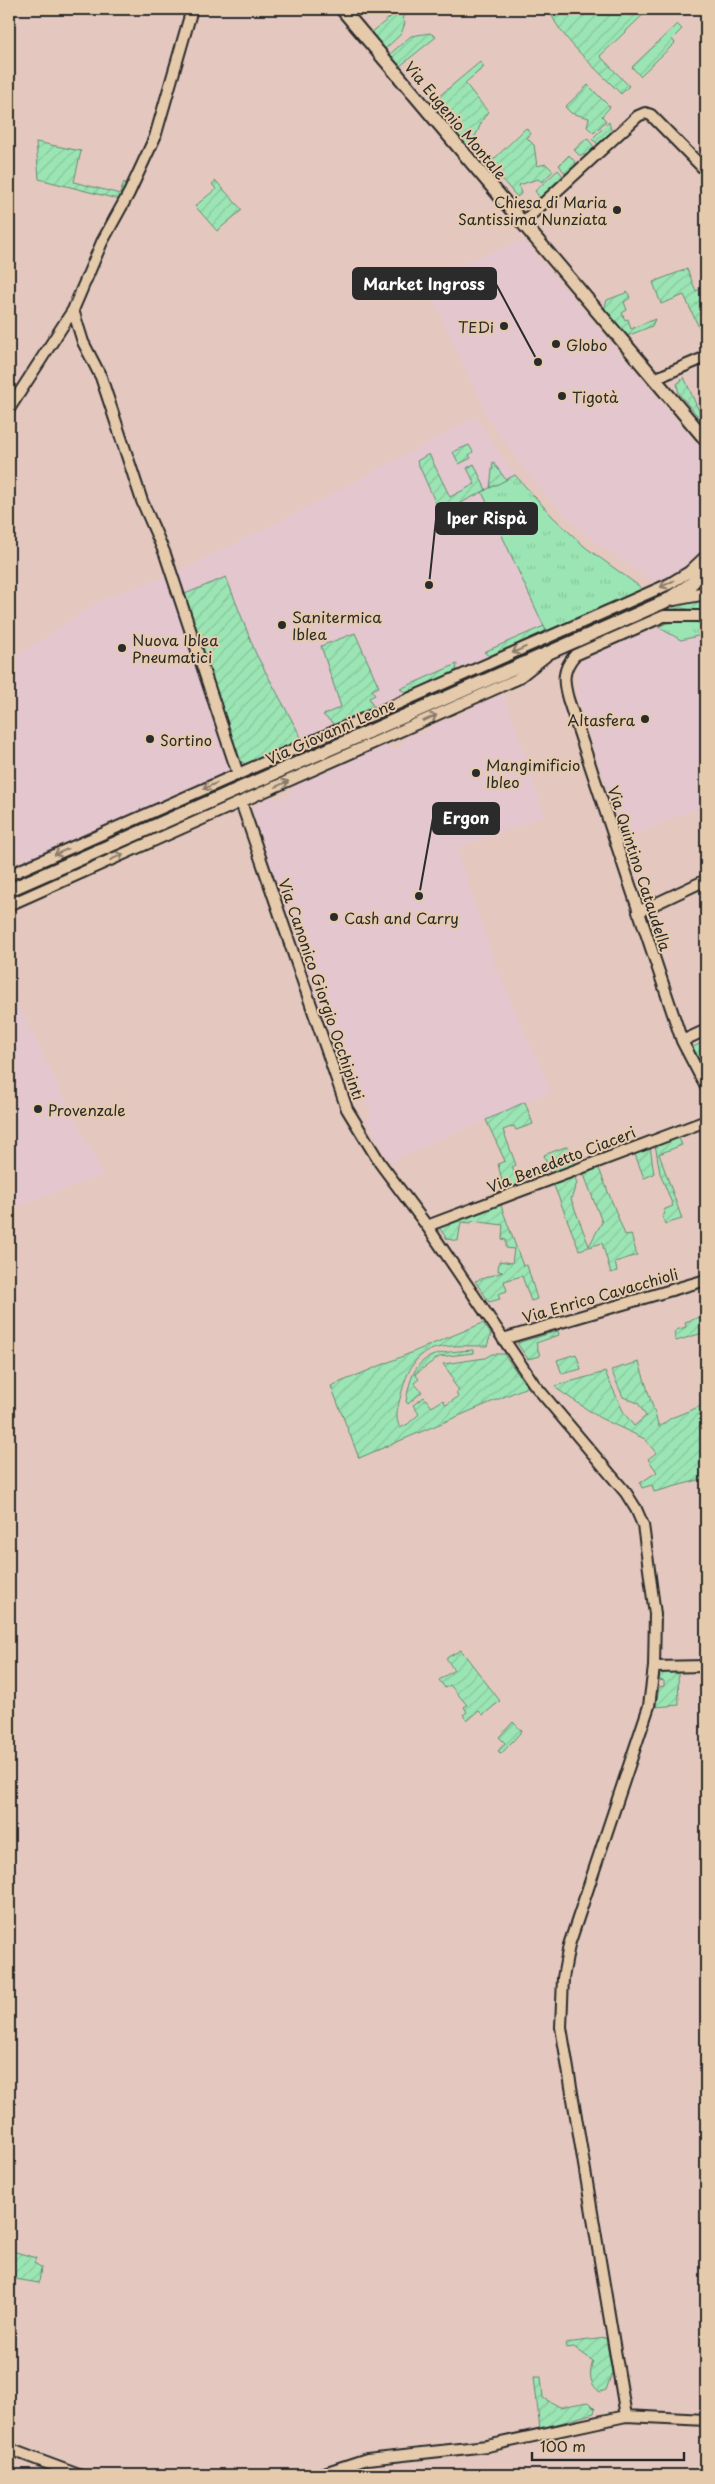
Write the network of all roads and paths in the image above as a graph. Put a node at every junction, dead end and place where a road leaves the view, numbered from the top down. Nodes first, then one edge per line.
1 (192, 9) edge
2 (342, 9) edge
3 (706, 171) edge
4 (522, 223) junction
5 (73, 310) junction
6 (706, 357) edge
7 (654, 379) junction
8 (9, 409) edge
9 (705, 440) edge
10 (706, 556) edge
11 (706, 569) edge
12 (706, 593) edge
13 (664, 602) junction
14 (706, 616) edge
15 (552, 650) junction
16 (238, 774) junction
17 (241, 802) junction
18 (9, 875) edge
19 (706, 880) edge
20 (9, 890) edge
21 (9, 905) edge
22 (638, 912) junction
23 (706, 1030) edge
24 (682, 1041) junction
25 (706, 1088) edge
26 (706, 1120) edge
27 (427, 1226) junction
28 (706, 1280) edge
29 (503, 1339) junction
30 (706, 1666) edge
31 (654, 1668) junction
32 (626, 2416) junction
33 (706, 2420) edge
34 (9, 2449) edge
35 (79, 2475) edge
36 (318, 2475) edge

1 - 5 street
2 - 4 main road, Via Eugenio Montale
3 - 4 street
4 - 7 main road, Via Eugenio Montale
5 - 8 street
5 - 16 street
6 - 7 street
7 - 9 main road, Via Eugenio Montale
10 -> 16 street
11 - 13 main road
12 - 13 main road
13 - 15 main road, Via Giovanni Leone
14 - 22 street, Via Quintino Cataudella
17 -> 15 street
15 - 20 main road, Via Giovanni Leone
16 -> 18 street
21 -> 17 street
17 - 27 street, Via Canonico Giorgio Occhipinti
19 - 22 street
22 - 24 street, Via Quintino Cataudella
23 - 24 street
24 - 25 street, Via Quintino Cataudella
26 - 27 street, Via Benedetto Ciaceri
27 - 29 street, Via Canonico Giorgio Occhipinti
28 - 29 street, Via Enrico Cavacchioli
29 - 31 street, Via Canonico Giorgio Occhipinti
30 - 31 street
31 - 32 street, Via Canonico Giorgio Occhipinti
32 - 33 street
32 - 36 street
34 - 35 street

